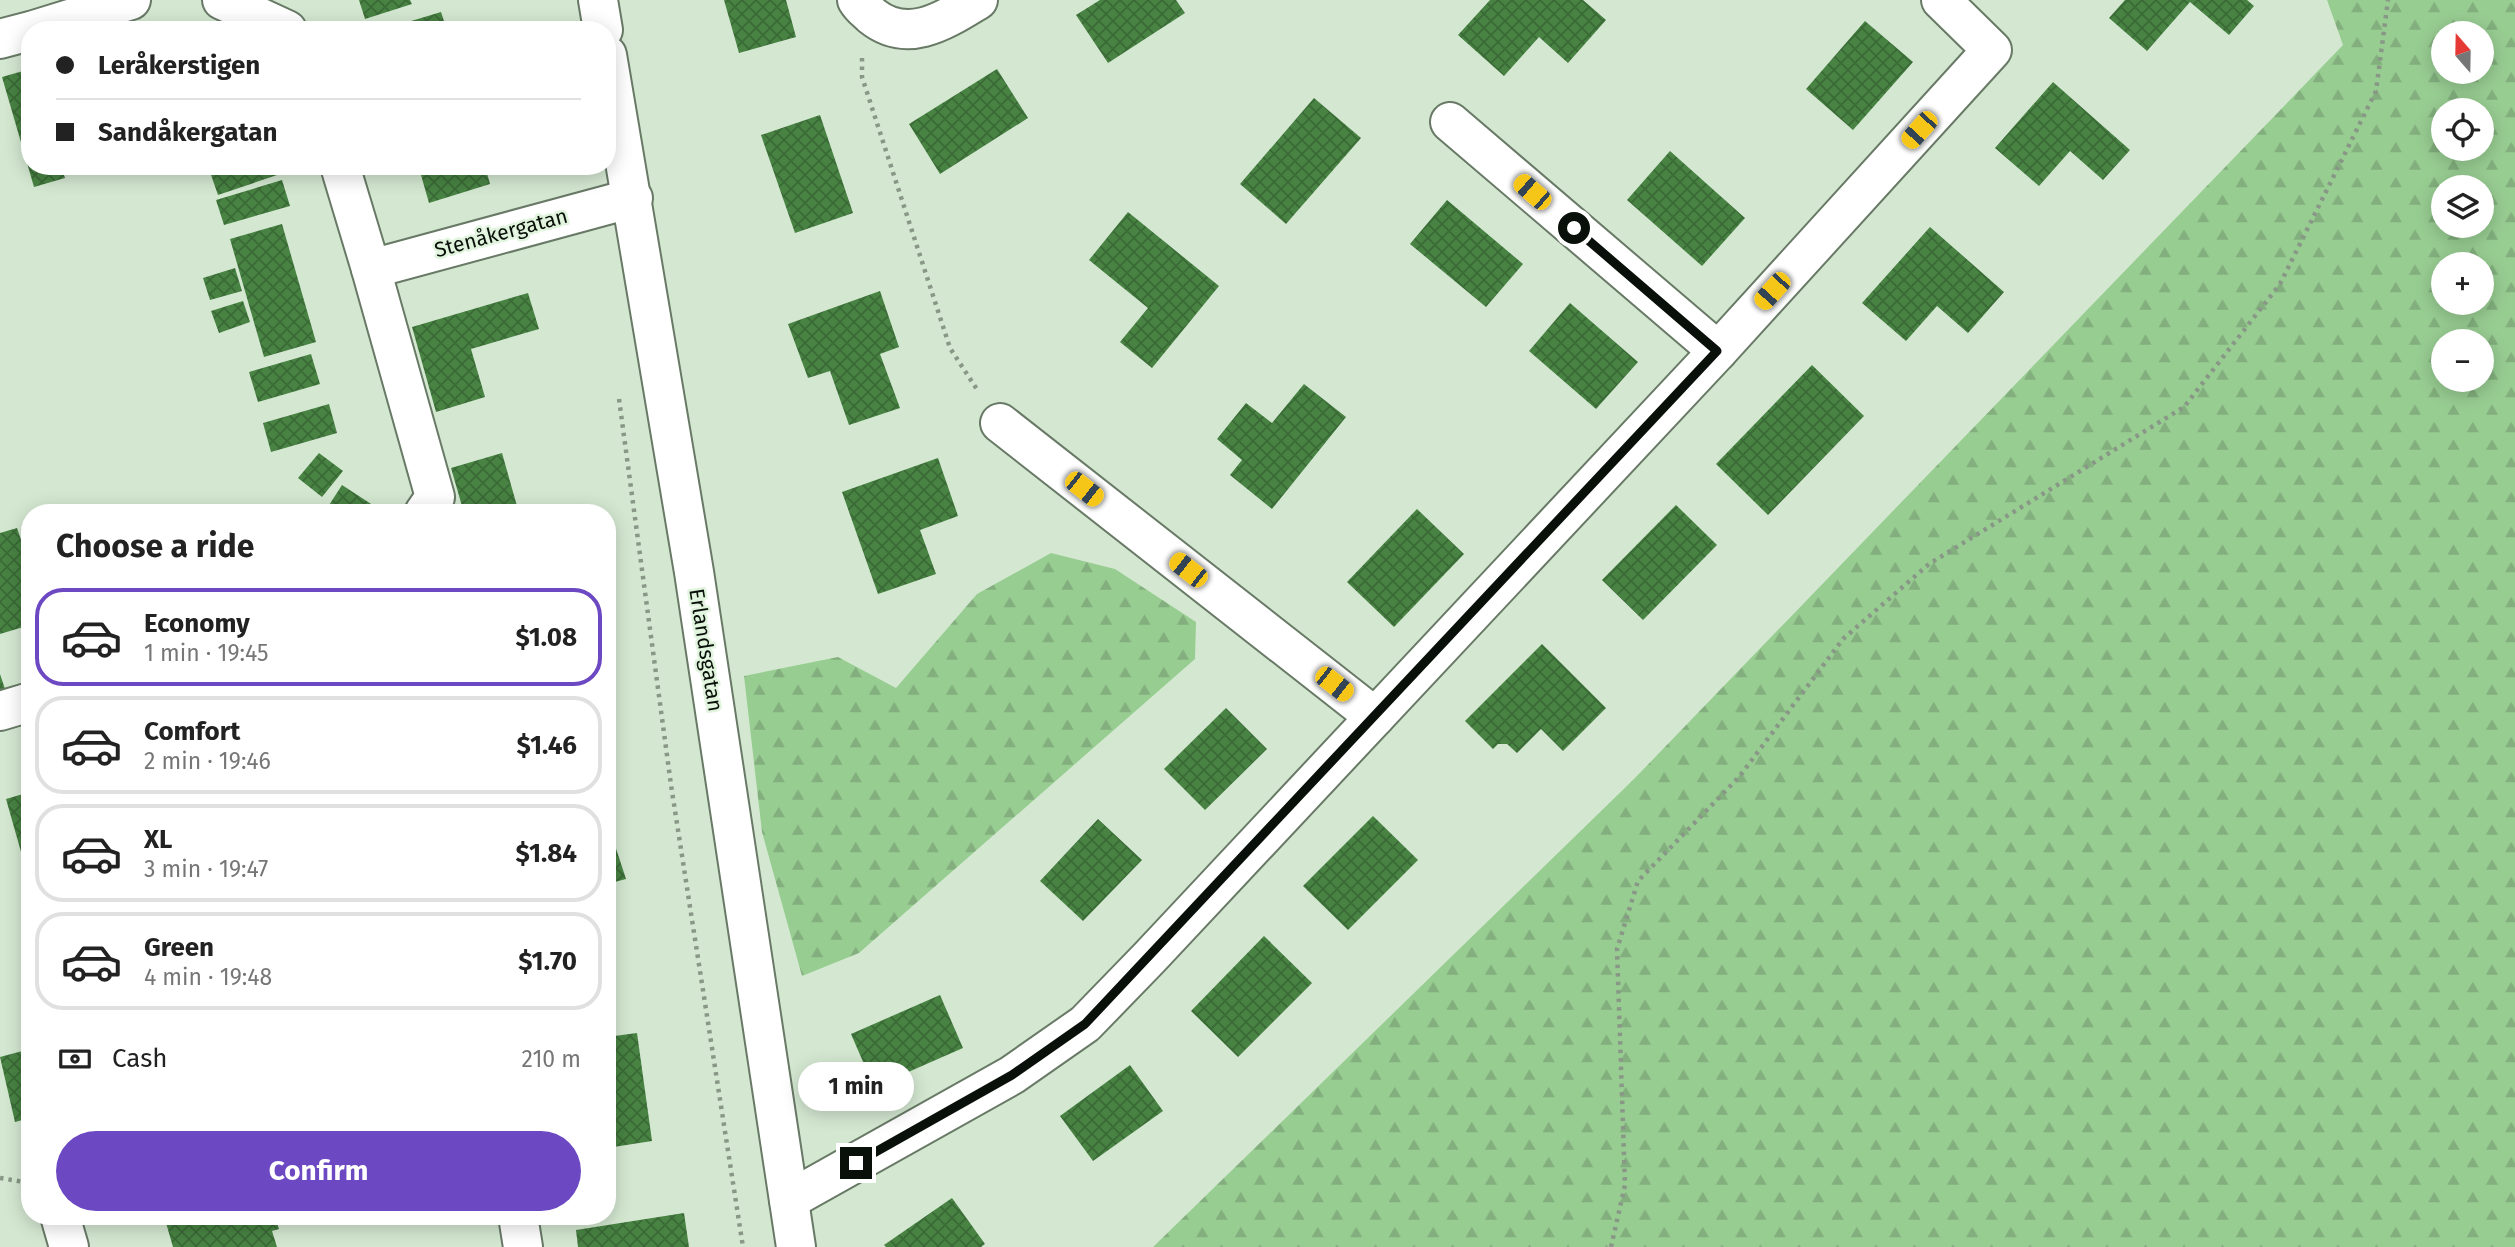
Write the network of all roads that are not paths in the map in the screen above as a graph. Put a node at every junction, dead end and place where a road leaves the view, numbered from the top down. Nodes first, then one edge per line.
1 (131, 0) edge
2 (222, 0) edge
3 (598, 0) edge
4 (978, 0) edge
5 (1941, 0) edge
6 (870, 12) edge
7 (62, 21) edge
8 (268, 21) edge
9 (602, 21) edge
10 (21, 33) edge
11 (0, 39) edge
12 (616, 106) edge
13 (1450, 122) dead end
14 (343, 175) edge
15 (632, 198) junction
16 (371, 269) junction
17 (1717, 351) junction
18 (1000, 423) road end
19 (430, 504) edge
20 (21, 705) edge
21 (0, 711) edge
22 (1375, 717) junction
23 (789, 1200) junction
24 (63, 1225) edge
25 (519, 1225) edge
26 (69, 1247) edge
27 (523, 1247) edge
28 (796, 1247) edge

1 - 7 street
2 - 8 street
3 - 9 street
4 - 6 street
5 - 17 street
10 - 11 street
12 - 15 street, Erlandsgatan
13 - 17 street
14 - 16 street
15 - 16 street, Stenåkergatan
15 - 23 street, Erlandsgatan
16 - 19 street
17 - 22 street
18 - 22 street
20 - 21 street
22 - 23 street
23 - 28 street, Erlandsgatan
24 - 26 street
25 - 27 street

